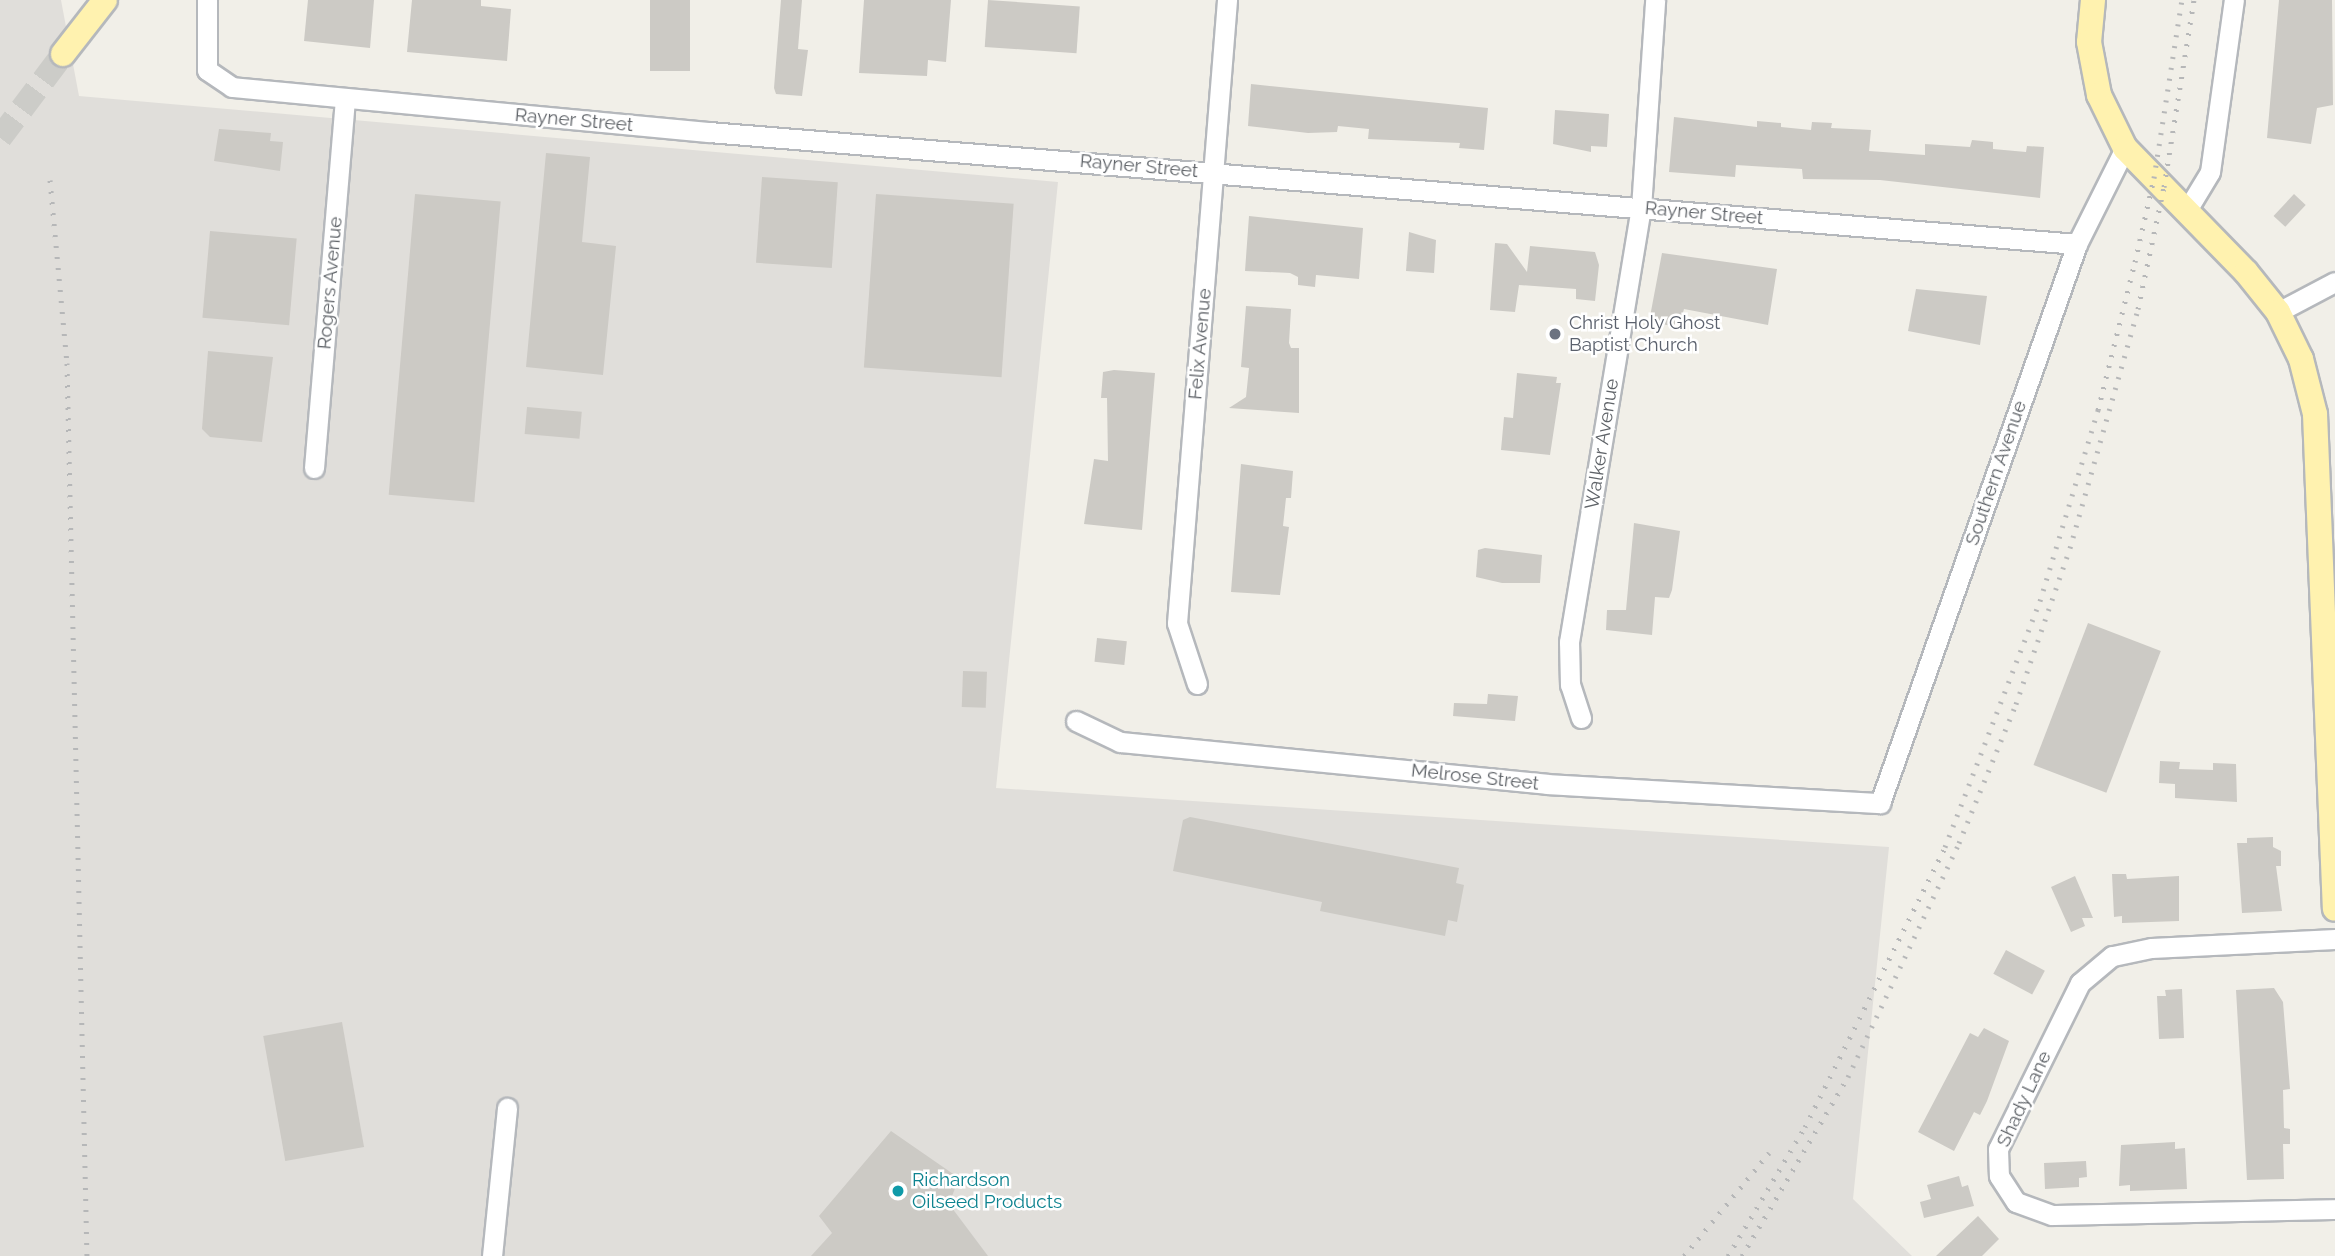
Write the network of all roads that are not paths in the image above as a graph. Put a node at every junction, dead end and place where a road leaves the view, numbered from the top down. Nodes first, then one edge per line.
1 (105, 0) edge
2 (207, 0) edge
3 (1227, 0) edge
4 (1655, 0) edge
5 (2093, 0) edge
6 (2234, 0) edge
7 (63, 54) tunnel mouth
8 (345, 99) junction
9 (2125, 148) junction
10 (1214, 172) junction
11 (1641, 208) junction
12 (2187, 210) junction
13 (2077, 244) junction
14 (2335, 282) edge
15 (2278, 312) junction
16 (314, 468) dead end
17 (1197, 684) dead end
18 (1581, 718) dead end
19 (1076, 721) dead end
20 (1880, 803) joint
21 (2334, 824) edge
22 (2335, 909) edge
23 (2335, 939) edge
24 (507, 1108) dead end
25 (2335, 1209) edge
26 (492, 1256) edge

1 - 7 main road
2 - 8 street, Rayner Street
3 - 10 street, Felix Avenue
4 - 11 street, Walker Avenue
5 - 9 main road
6 - 12 street
8 - 10 street, Rayner Street
8 - 16 street, Rogers Avenue
9 - 12 main road
9 - 13 street, Southern Avenue
10 - 11 street, Rayner Street
10 - 17 street, Felix Avenue
11 - 13 street, Rayner Street
11 - 18 street, Walker Avenue
12 - 15 main road
13 - 20 street, Southern Avenue
14 - 15 street
15 - 21 main road
19 - 20 street, Melrose Street
21 - 22 main road
23 - 25 street, Shady Lane
24 - 26 street

